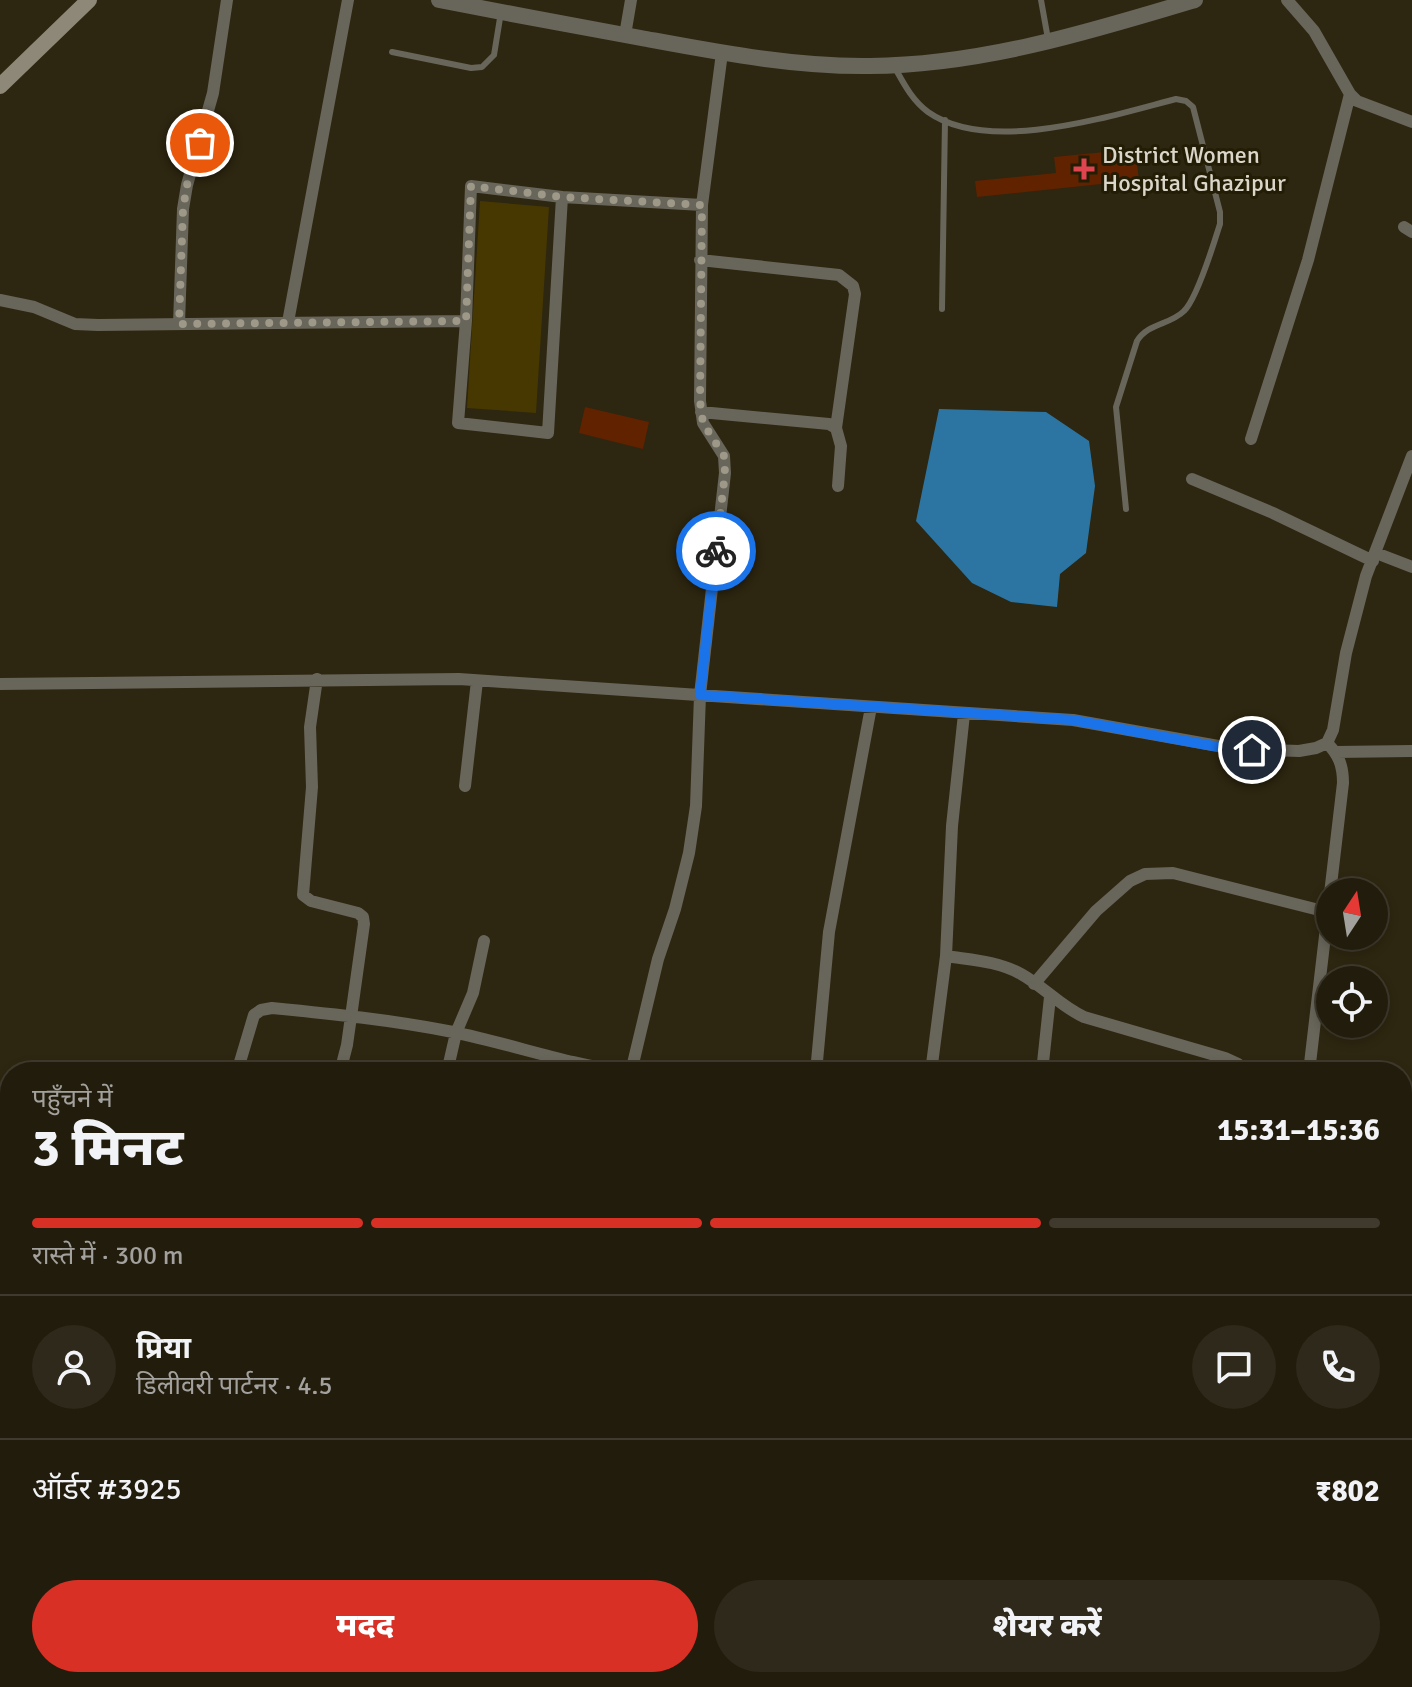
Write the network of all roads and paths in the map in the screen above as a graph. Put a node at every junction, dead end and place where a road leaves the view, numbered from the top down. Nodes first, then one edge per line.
1 (89, 0) edge
2 (227, 0) edge
3 (348, 0) edge
4 (439, 0) edge
5 (631, 0) edge
6 (1041, 0) edge
7 (1195, 0) edge
8 (1287, 0) edge
9 (501, 12) junction
10 (625, 35) junction
11 (1048, 43) junction
12 (392, 52) dead end
13 (722, 53) junction
14 (893, 64) junction
15 (0, 86) edge
16 (1350, 94) junction
17 (945, 120) junction
18 (1412, 122) edge
19 (562, 197) junction
20 (702, 205) junction
21 (700, 260) junction
22 (0, 300) edge
23 (942, 309) dead end
24 (466, 321) junction
25 (288, 322) junction
26 (179, 324) junction
27 (701, 412) junction
28 (836, 428) junction
29 (1251, 439) dead end
30 (1412, 456) edge
31 (1192, 479) dead end
32 (838, 486) dead end
33 (1126, 509) dead end
34 (1374, 557) junction
35 (1412, 567) edge
36 (317, 679) junction
37 (477, 681) junction
38 (0, 684) edge
39 (700, 695) junction
40 (871, 707) junction
41 (964, 714) junction
42 (1331, 747) junction
43 (1412, 751) edge
44 (465, 786) dead end
45 (1331, 878) edge
46 (1316, 909) edge
47 (484, 941) dead end
48 (1323, 950) edge
49 (946, 956) junction
50 (1034, 984) junction
51 (1050, 997) junction
52 (352, 1016) junction
53 (456, 1033) junction
54 (240, 1062) edge
55 (342, 1062) edge
56 (449, 1062) edge
57 (550, 1062) edge
58 (631, 1062) edge
59 (817, 1062) edge
60 (932, 1062) edge
61 (1043, 1062) edge
62 (1234, 1062) edge
63 (1310, 1062) edge

1 - 15 main road
2 - 26 street
3 - 25 street
4 - 9 street
5 - 10 street
6 - 11 lane
7 - 11 street
8 - 16 street
9 - 10 street
9 - 12 lane
10 - 13 street
11 - 14 street
13 - 14 street
13 - 20 street
14 - 17 lane
16 - 18 street
16 - 29 street
17 - 23 lane
17 - 33 lane
19 - 20 street
19 - 24 street
19 - 24 street
20 - 21 street
21 - 27 street
21 - 28 street
22 - 26 street
24 - 25 street
25 - 26 street
27 - 28 street
27 - 39 street
28 - 32 street
30 - 34 street
31 - 34 street
34 - 35 street
34 - 42 street
36 - 37 street
36 - 38 street
36 - 52 street
37 - 39 street
37 - 44 street
39 - 40 street
39 - 58 street
40 - 41 street
40 - 59 street
41 - 42 street
41 - 49 street
42 - 43 street
42 - 45 street
46 - 50 street
47 - 53 street
48 - 63 street
49 - 50 street
49 - 60 street
50 - 51 street
51 - 61 street
51 - 62 street
52 - 53 street
52 - 54 street
52 - 55 street
53 - 56 street
53 - 57 street

